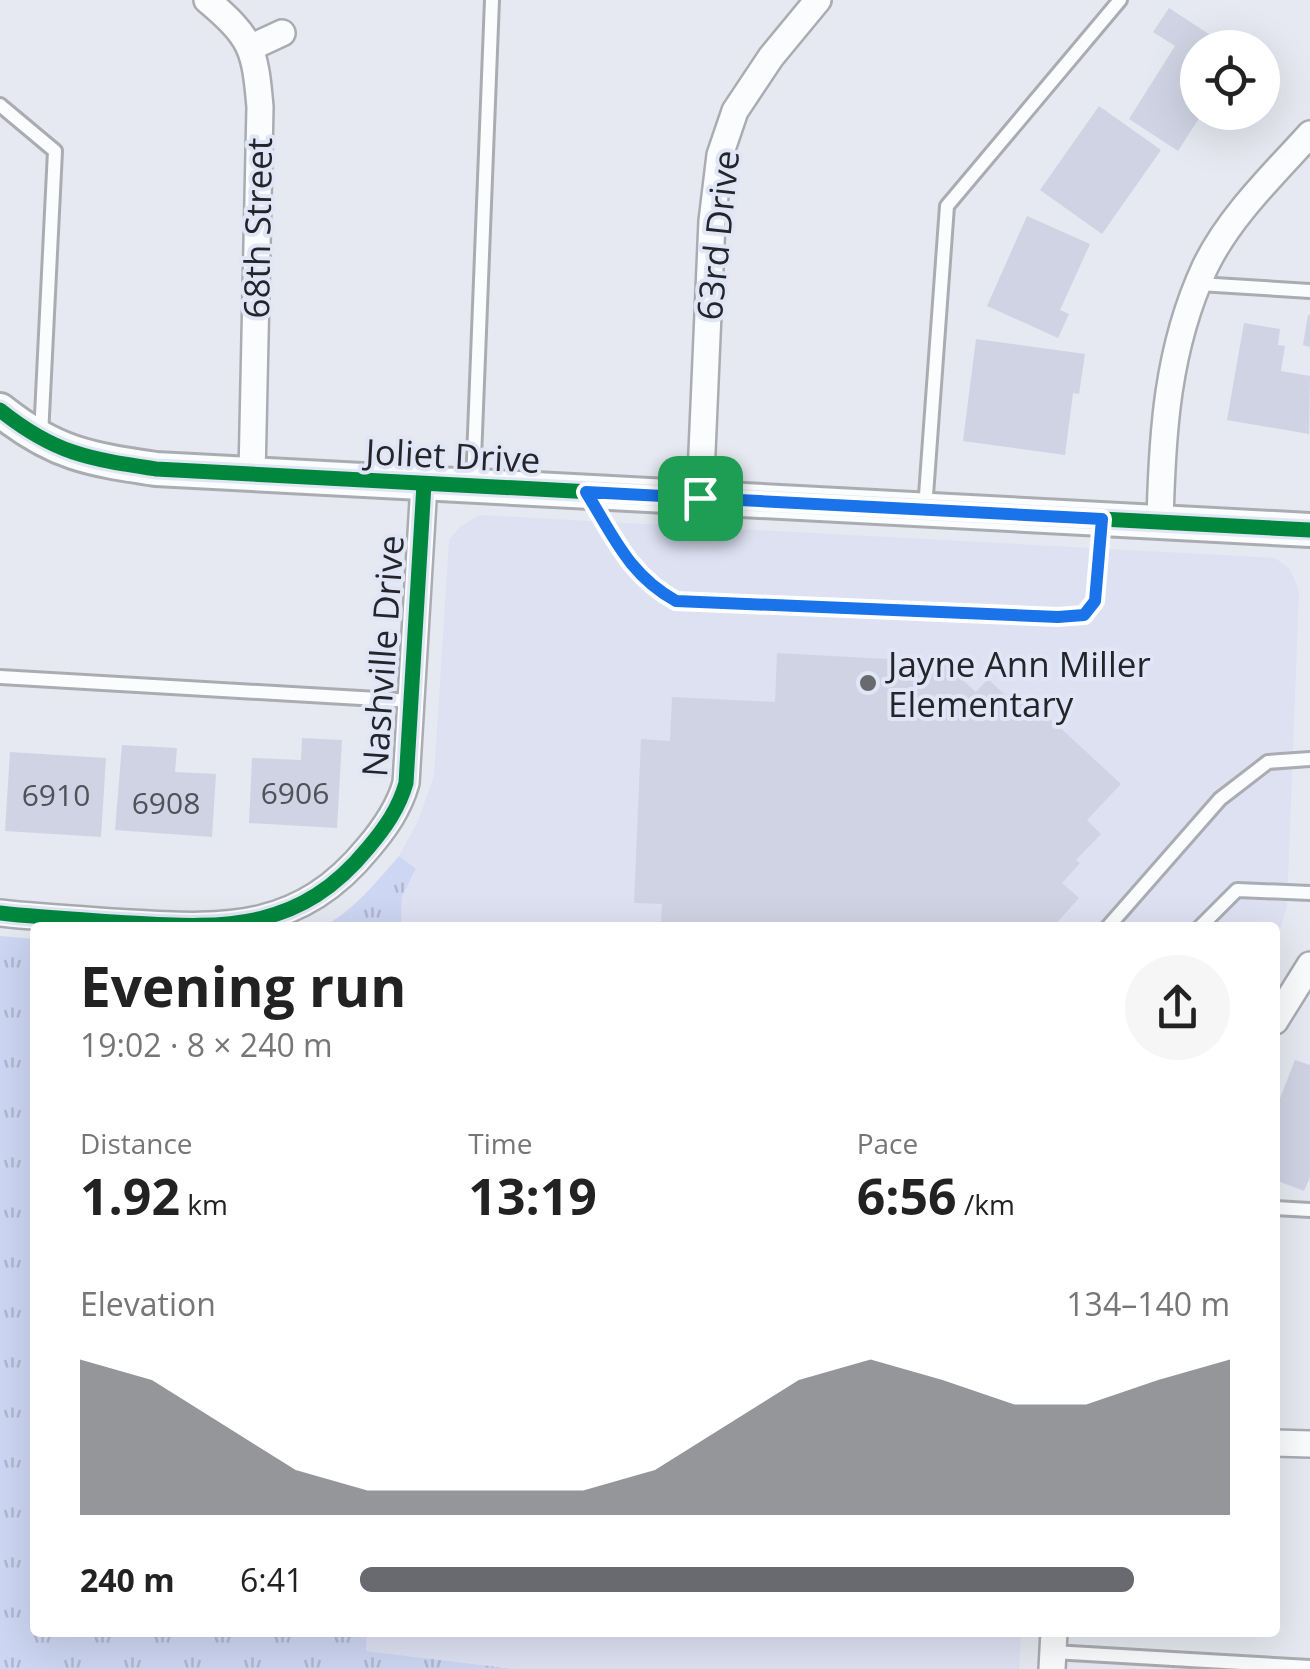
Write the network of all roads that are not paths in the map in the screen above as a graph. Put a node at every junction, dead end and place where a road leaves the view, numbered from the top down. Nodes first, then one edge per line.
1 (207, 0) edge
2 (492, 0) edge
3 (818, 0) edge
4 (1120, 0) edge
5 (282, 33) dead end
6 (252, 46) junction
7 (0, 105) edge
8 (1310, 134) edge
9 (1199, 284) junction
10 (1310, 292) edge
11 (0, 410) edge
12 (41, 439) junction
13 (252, 475) junction
14 (424, 484) junction
15 (472, 487) junction
16 (586, 492) junction
17 (700, 498) junction
18 (925, 510) junction
19 (1102, 519) junction
20 (1160, 523) junction
21 (1310, 530) edge
22 (0, 677) edge
23 (412, 701) junction
24 (1310, 759) edge
25 (1310, 893) edge
26 (0, 913) edge
27 (132, 922) edge
28 (252, 922) edge
29 (1112, 922) edge
30 (1205, 922) edge
31 (1310, 965) edge
32 (1280, 1013) edge
33 (1280, 1208) edge
34 (1310, 1210) edge
35 (1280, 1442) edge
36 (1310, 1444) edge
37 (1053, 1651) edge
38 (1310, 1667) edge

1 - 6 street
2 - 15 lane
3 - 17 street, 63rd Drive
4 - 18 lane
5 - 6 street
6 - 13 street, 68th Street
7 - 12 lane
8 - 9 street
9 - 10 lane
9 - 20 street
11 - 12 street, Joliet Drive
12 - 13 street, Joliet Drive
13 - 14 street, Joliet Drive
14 - 15 street, Joliet Drive
14 - 23 street, Nashville Drive
15 - 16 street, Joliet Drive
16 - 17 street, Joliet Drive
16 - 19 lane
17 - 18 street, Joliet Drive
18 - 19 street, Joliet Drive
19 - 20 street, Joliet Drive
20 - 21 street, Joliet Drive
22 - 23 lane
23 - 28 street, Nashville Drive
24 - 29 lane
25 - 30 lane
26 - 27 street, Nashville Drive
31 - 32 street
33 - 34 lane
35 - 36 street
37 - 38 lane

